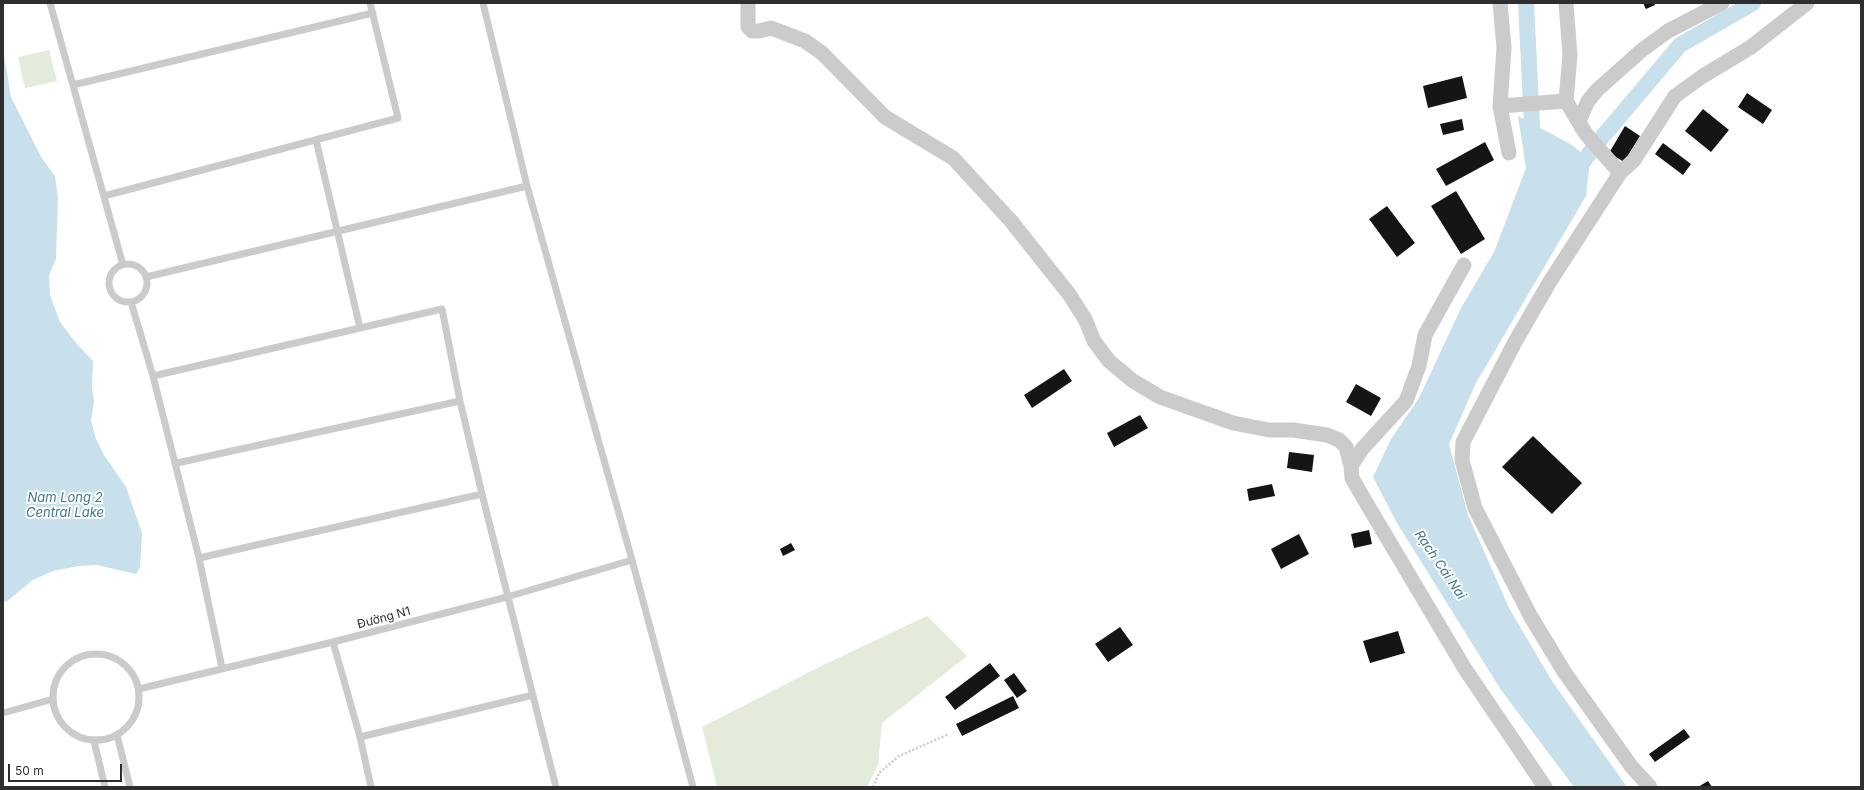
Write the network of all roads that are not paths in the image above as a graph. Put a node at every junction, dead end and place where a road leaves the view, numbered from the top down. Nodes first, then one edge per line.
1 (50, 3) edge
2 (370, 3) edge
3 (483, 3) edge
4 (748, 3) edge
5 (1500, 3) edge
6 (1566, 3) edge
7 (1722, 3) edge
8 (1807, 3) edge
9 (373, 13) junction
10 (73, 85) junction
11 (1561, 102) junction
12 (1504, 106) junction
13 (1583, 131) junction
14 (316, 140) junction
15 (1509, 153) dead end
16 (1620, 173) junction
17 (527, 186) junction
18 (104, 196) junction
19 (337, 231) junction
20 (123, 265) junction
21 (1464, 265) dead end
22 (146, 277) junction
23 (131, 302) junction
24 (360, 328) junction
25 (153, 376) junction
26 (460, 401) junction
27 (177, 464) junction
28 (1352, 466) junction
29 (482, 494) junction
30 (199, 558) junction
31 (632, 560) junction
32 (507, 597) junction
33 (333, 642) junction
34 (222, 668) junction
35 (139, 689) junction
36 (533, 694) junction
37 (53, 699) junction
38 (3, 713) edge
39 (117, 736) junction
40 (360, 737) junction
41 (94, 741) junction
42 (105, 787) edge
43 (130, 787) edge
44 (371, 787) edge
45 (554, 787) edge
46 (694, 787) edge
47 (1545, 787) edge
48 (1650, 787) edge

1 - 10 lane
2 - 9 lane
3 - 17 lane
4 - 28 street
5 - 12 street
6 - 11 street
7 - 13 street
8 - 16 street
9 - 10 lane
9 - 14 lane
10 - 18 lane
11 - 12 street
11 - 13 street
12 - 15 street
13 - 16 street
14 - 18 lane
14 - 19 lane
16 - 48 street
17 - 19 lane
17 - 31 lane
18 - 20 lane
19 - 22 lane
19 - 24 lane
20 - 22 lane
20 - 23 lane
21 - 28 street
22 - 23 lane
23 - 25 lane
24 - 25 lane
24 - 26 lane
25 - 27 lane
26 - 27 lane
26 - 29 lane
27 - 30 lane
28 - 47 street
29 - 30 lane
29 - 32 lane
30 - 34 lane
31 - 32 lane, Đường N1
31 - 46 lane
32 - 33 lane, Đường N1
32 - 36 lane
33 - 34 lane, Đường N1
33 - 40 lane
34 - 35 lane, Đường N1
35 - 37 lane
35 - 39 lane
36 - 40 lane
36 - 45 lane
37 - 38 lane
37 - 41 lane
39 - 41 lane
39 - 43 lane
40 - 44 lane
41 - 42 lane

